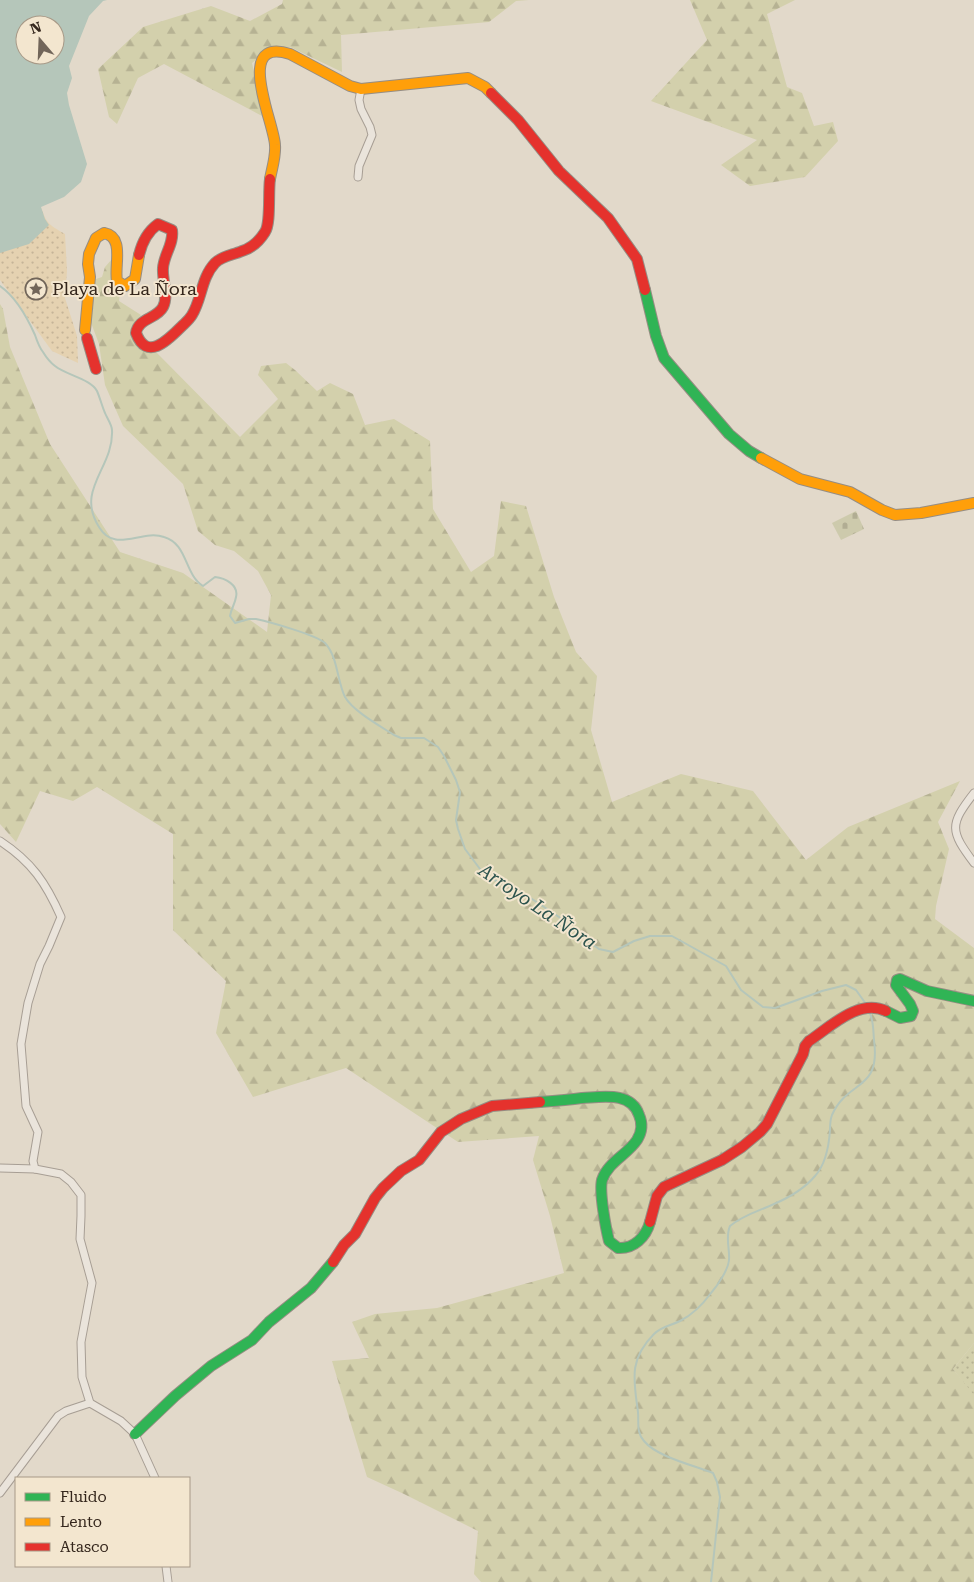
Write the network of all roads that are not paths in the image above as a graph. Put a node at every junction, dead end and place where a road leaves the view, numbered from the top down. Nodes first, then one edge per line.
1 (361, 89) junction
2 (358, 177) dead end
3 (96, 369) dead end
4 (974, 503) edge
5 (974, 793) edge
6 (0, 840) edge
7 (974, 863) edge
8 (974, 1001) edge
9 (0, 1168) edge
10 (35, 1169) junction
11 (90, 1403) junction
12 (135, 1434) junction
13 (155, 1477) edge
14 (0, 1493) edge
15 (166, 1567) edge
16 (168, 1582) edge

1 - 2 street
1 - 3 street
1 - 4 street
5 - 7 street
6 - 10 street
8 - 12 street
9 - 10 street
10 - 11 street
11 - 12 street
11 - 14 street
12 - 13 street
15 - 16 street

